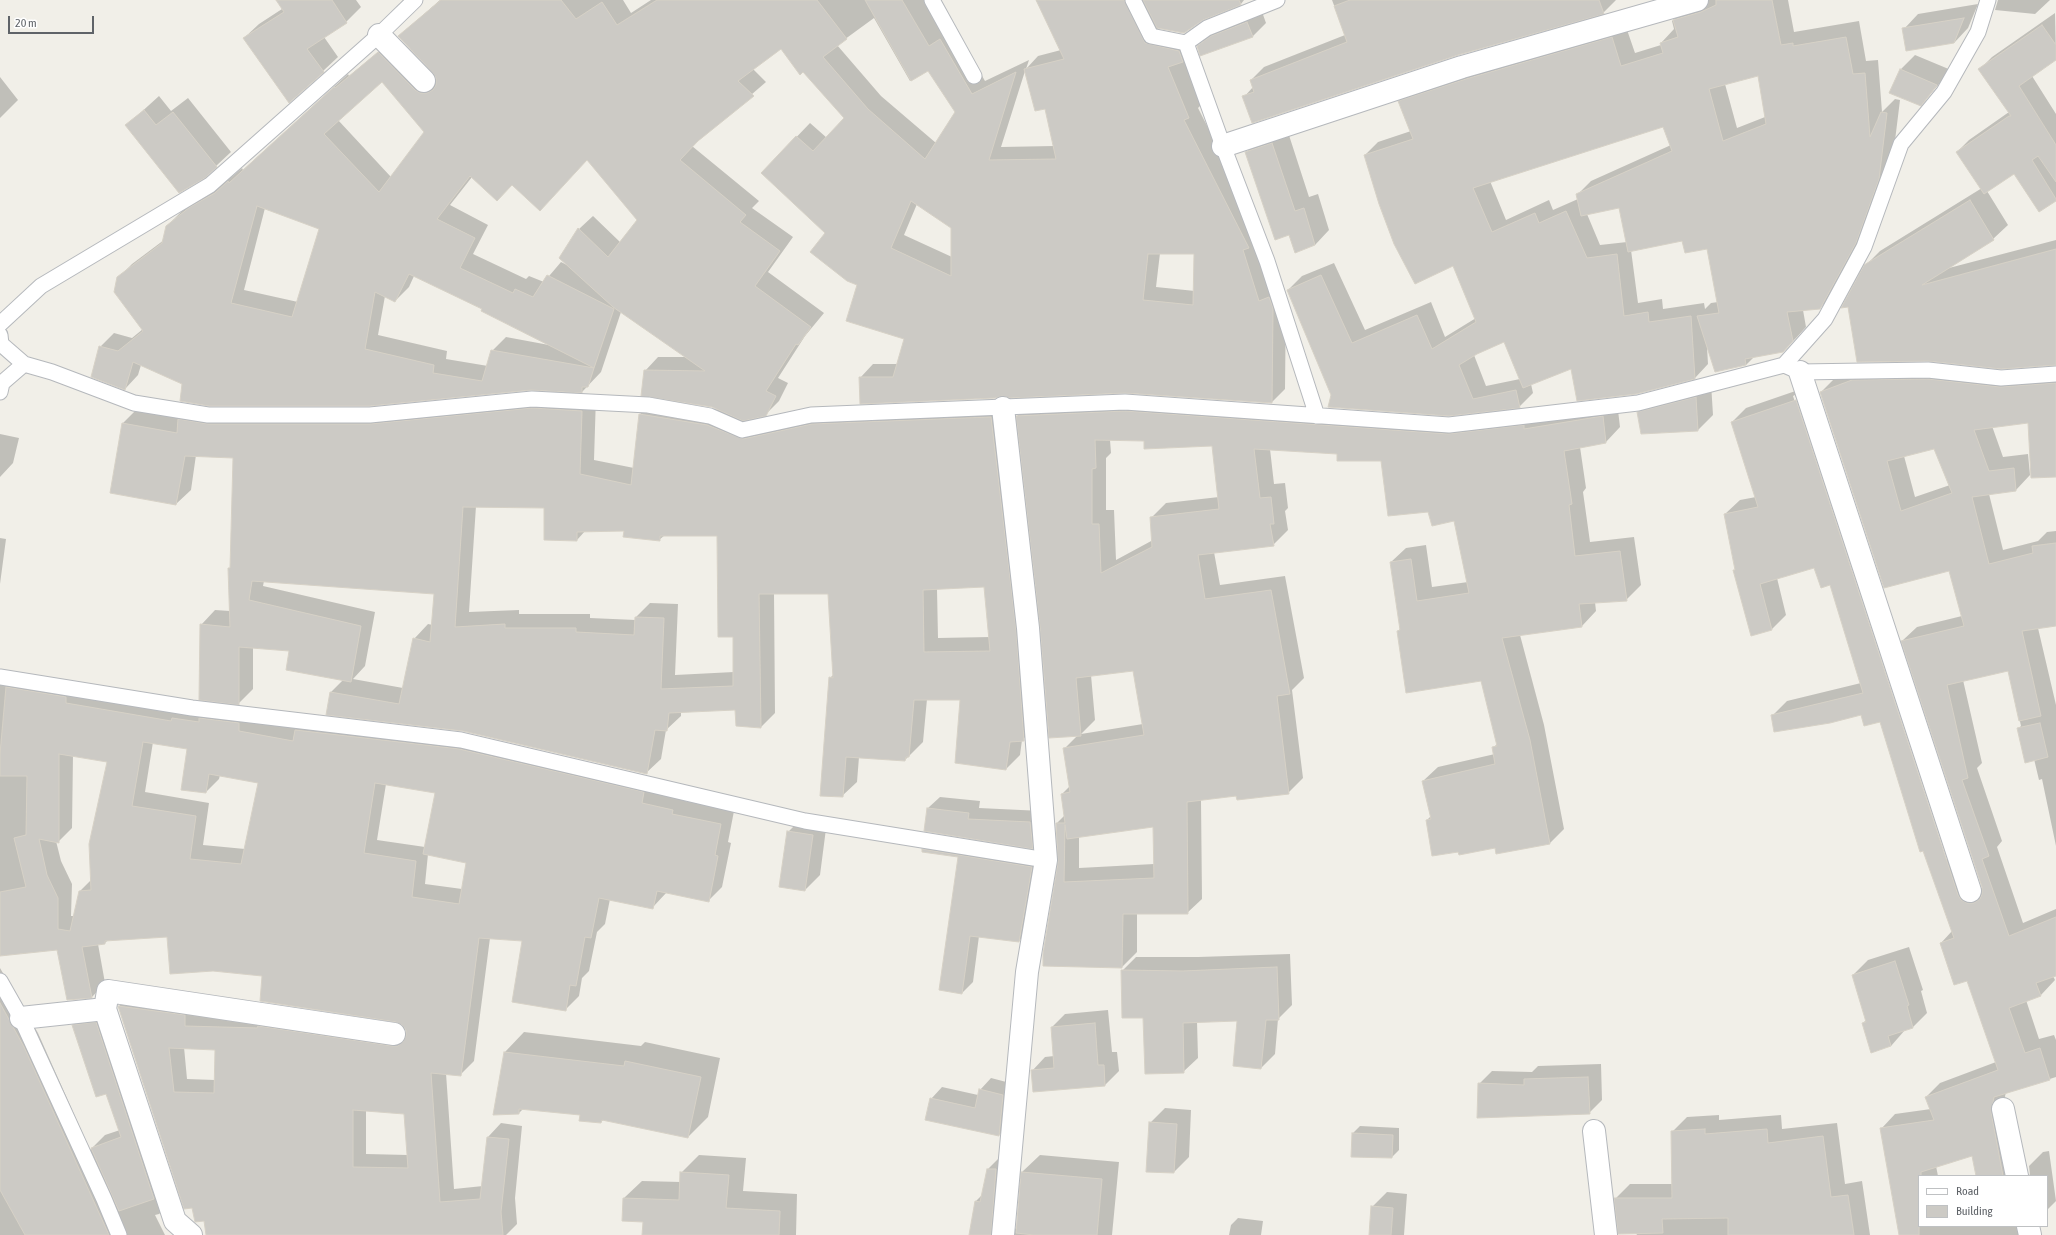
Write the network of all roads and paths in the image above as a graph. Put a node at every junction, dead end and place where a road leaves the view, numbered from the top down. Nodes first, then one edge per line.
1 (415, 0) edge
2 (932, 0) edge
3 (1133, 0) edge
4 (1277, 0) edge
5 (1697, 0) edge
6 (1988, 0) edge
7 (380, 35) junction
8 (1186, 43) junction
9 (974, 76) dead end
10 (424, 81) dead end
11 (1223, 146) junction
12 (0, 324) edge
13 (0, 335) edge
14 (24, 364) junction
15 (1792, 369) junction
16 (2056, 374) edge
17 (0, 392) edge
18 (1003, 408) junction
19 (1317, 416) junction
20 (0, 677) edge
21 (1046, 860) junction
22 (1970, 891) dead end
23 (0, 981) edge
24 (105, 1009) junction
25 (21, 1018) junction
26 (394, 1034) dead end
27 (2003, 1109) dead end
28 (1594, 1131) dead end
29 (2017, 1175) edge
30 (119, 1235) edge
31 (191, 1235) edge
32 (1003, 1235) edge
33 (1606, 1235) edge

1 - 7 lane
2 - 9 lane
3 - 8 lane
4 - 8 lane
5 - 11 street
6 - 15 lane
7 - 10 street
7 - 12 lane
8 - 11 lane
11 - 19 lane
13 - 14 lane
14 - 17 lane
14 - 18 lane
15 - 16 lane
15 - 19 lane
15 - 22 street
18 - 19 lane
18 - 21 street
20 - 21 lane
21 - 32 street
23 - 25 lane
24 - 25 street
24 - 26 street
24 - 31 street
25 - 30 lane
27 - 29 street
28 - 33 street

